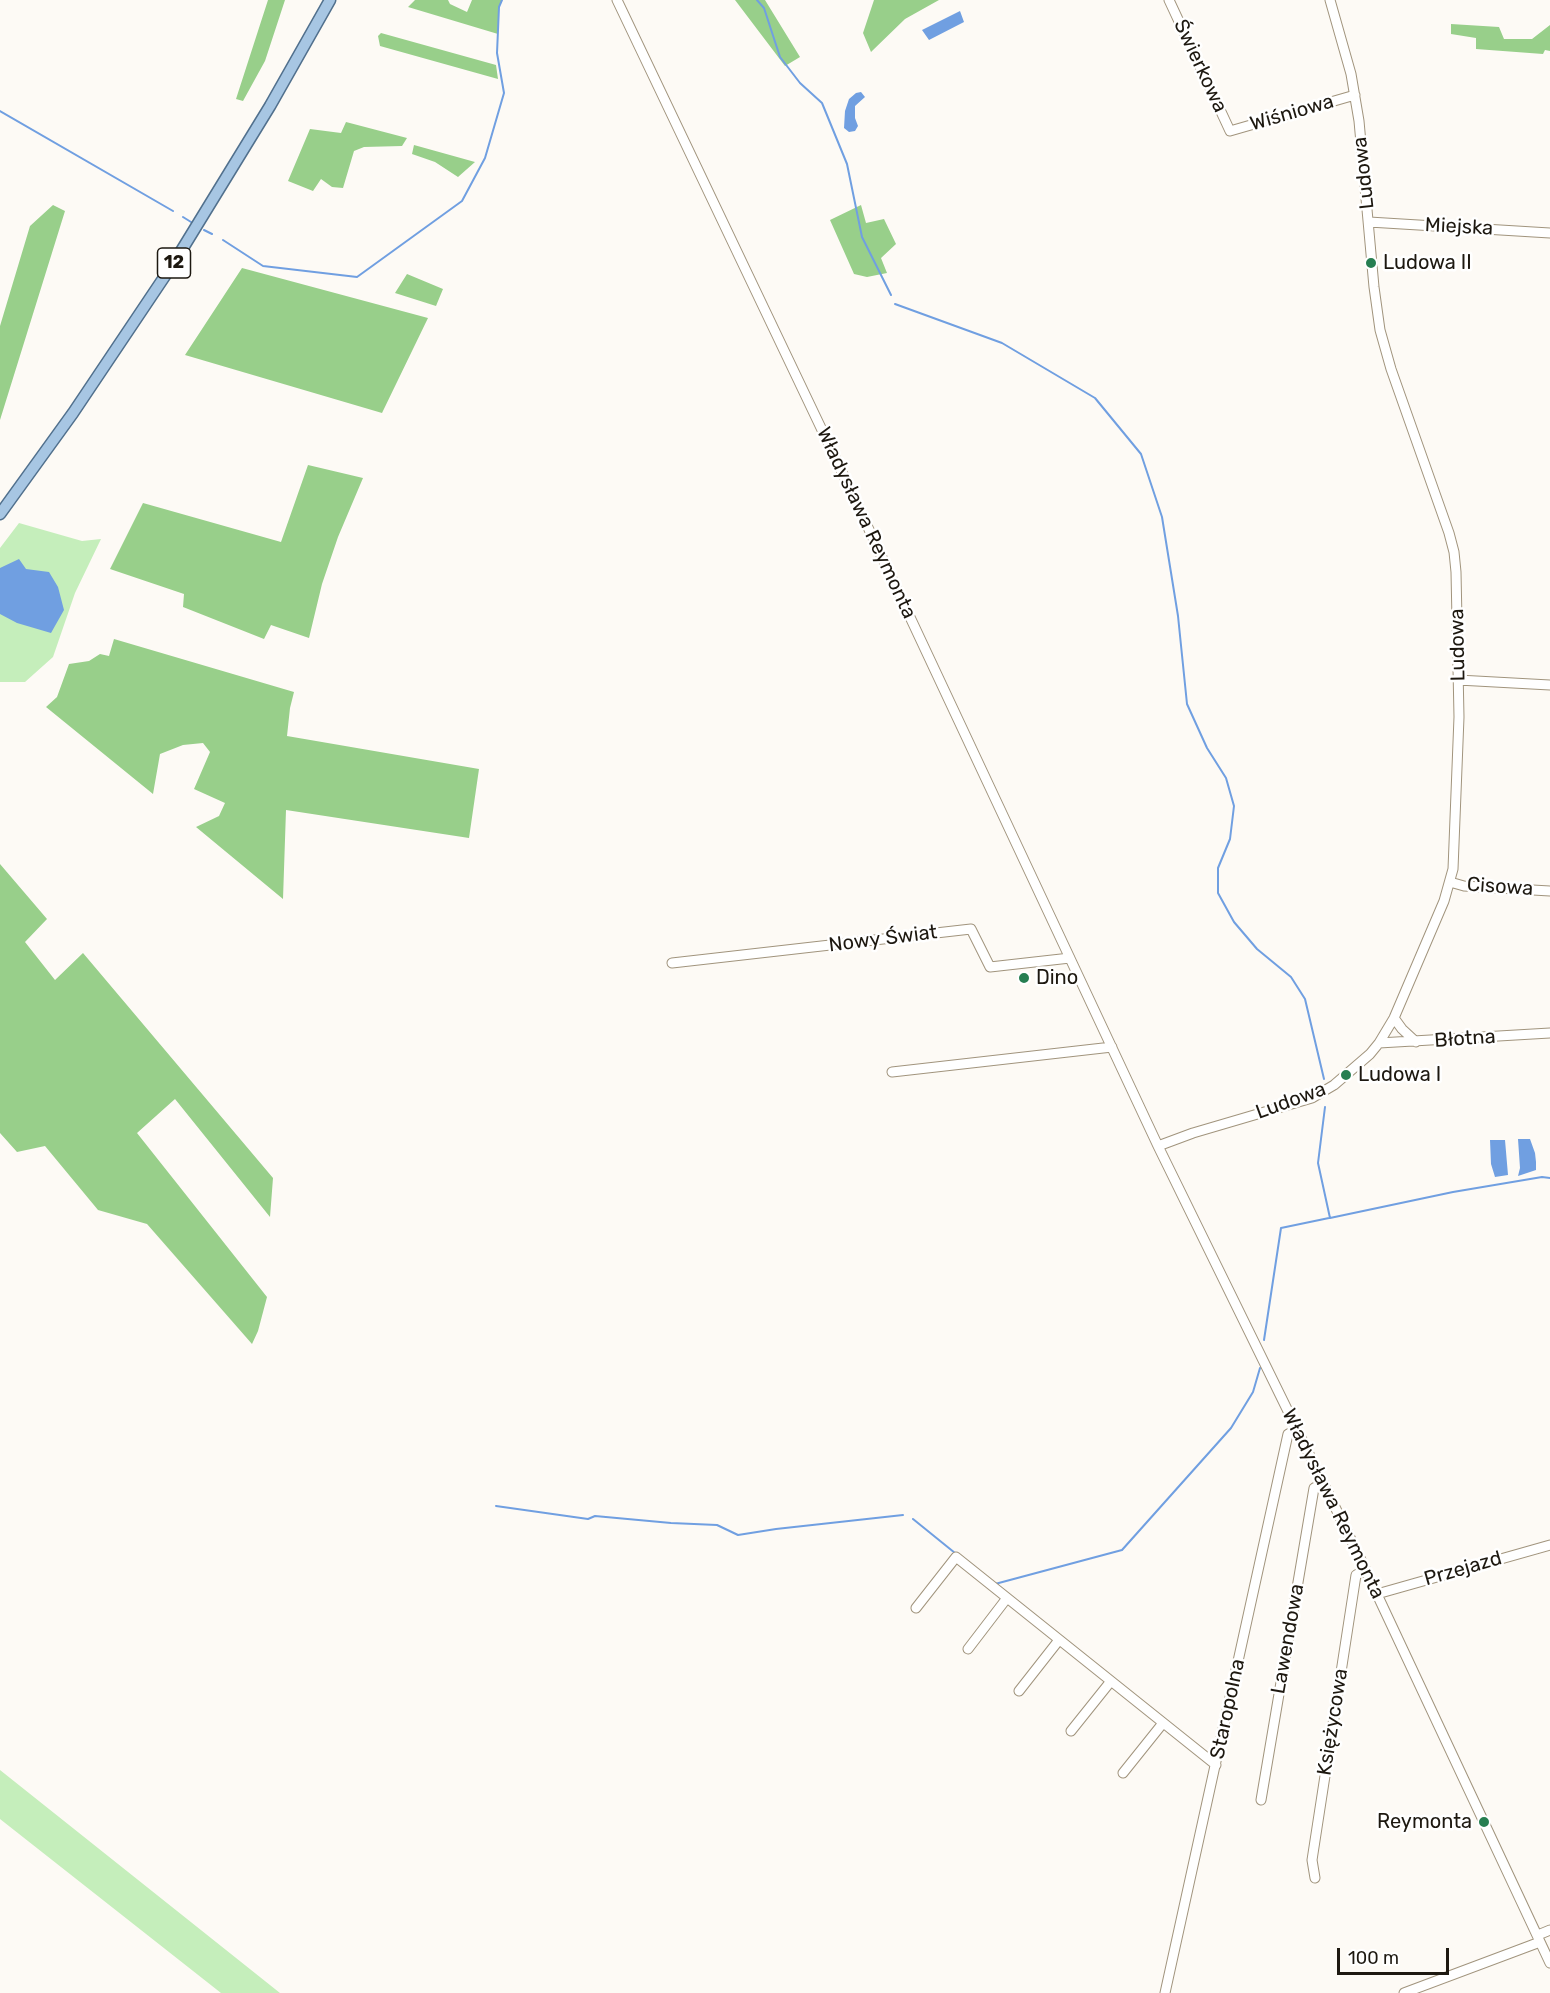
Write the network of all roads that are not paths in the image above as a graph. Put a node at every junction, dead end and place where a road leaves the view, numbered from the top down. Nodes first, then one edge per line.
1 (330, 0) edge
2 (617, 0) edge
3 (1169, 0) edge
4 (1330, 0) edge
5 (1355, 95) junction
6 (1230, 131) joint
7 (1369, 222) junction
8 (1550, 232) edge
9 (0, 514) edge
10 (1458, 680) junction
11 (1550, 685) edge
12 (1450, 882) junction
13 (1550, 891) edge
14 (1070, 958) junction
15 (672, 963) dead end
16 (1394, 1018) junction
17 (1550, 1033) edge
18 (1416, 1041) junction
19 (1379, 1043) junction
20 (1112, 1047) junction
21 (892, 1072) dead end
22 (1158, 1146) junction
23 (1297, 1430) junction
24 (1322, 1484) junction
25 (1550, 1545) edge
26 (1365, 1570) junction
27 (1377, 1594) junction
28 (1007, 1598) junction
29 (916, 1608) dead end
30 (1059, 1640) junction
31 (968, 1649) dead end
32 (1111, 1681) junction
33 (1019, 1691) dead end
34 (1163, 1723) junction
35 (1071, 1731) dead end
36 (1216, 1764) junction
37 (1123, 1773) dead end
38 (1261, 1800) dead end
39 (1315, 1878) dead end
40 (1550, 1930) edge
41 (1539, 1939) junction
42 (1550, 1963) edge
43 (1164, 1993) edge
44 (1404, 1993) edge

1 - 9 main road, 12
2 - 14 street, Władysława Reymonta
3 - 6 street, Świerkowa
4 - 5 street, Ludowa
5 - 6 street, Wiśniowa
5 - 7 street, Ludowa
7 - 8 street, Miejska
7 - 10 street, Ludowa
10 - 11 street
10 - 12 street, Ludowa
12 - 13 street, Cisowa
12 - 16 street, Ludowa
14 - 15 street, Nowy Świat
14 - 20 street, Władysława Reymonta
16 - 18 street
16 - 19 street, Ludowa
17 - 18 street, Błotna
18 - 19 street, Błotna
19 - 22 street, Ludowa
20 - 21 street
20 - 22 street, Władysława Reymonta
22 - 23 street, Władysława Reymonta
23 - 24 street, Władysława Reymonta
23 - 36 street, Staropolna
24 - 26 street, Władysława Reymonta
24 - 38 street, Lawendowa
25 - 27 street, Przejazd
26 - 27 street, Władysława Reymonta
26 - 39 street, Księżycowa
27 - 41 street, Władysława Reymonta
28 - 29 street
28 - 30 street
28 - 31 street
30 - 32 street
30 - 33 street
32 - 34 street
32 - 35 street
34 - 36 street
34 - 37 street
36 - 43 street, Staropolna
40 - 41 street
41 - 42 street, Władysława Reymonta
41 - 44 street

